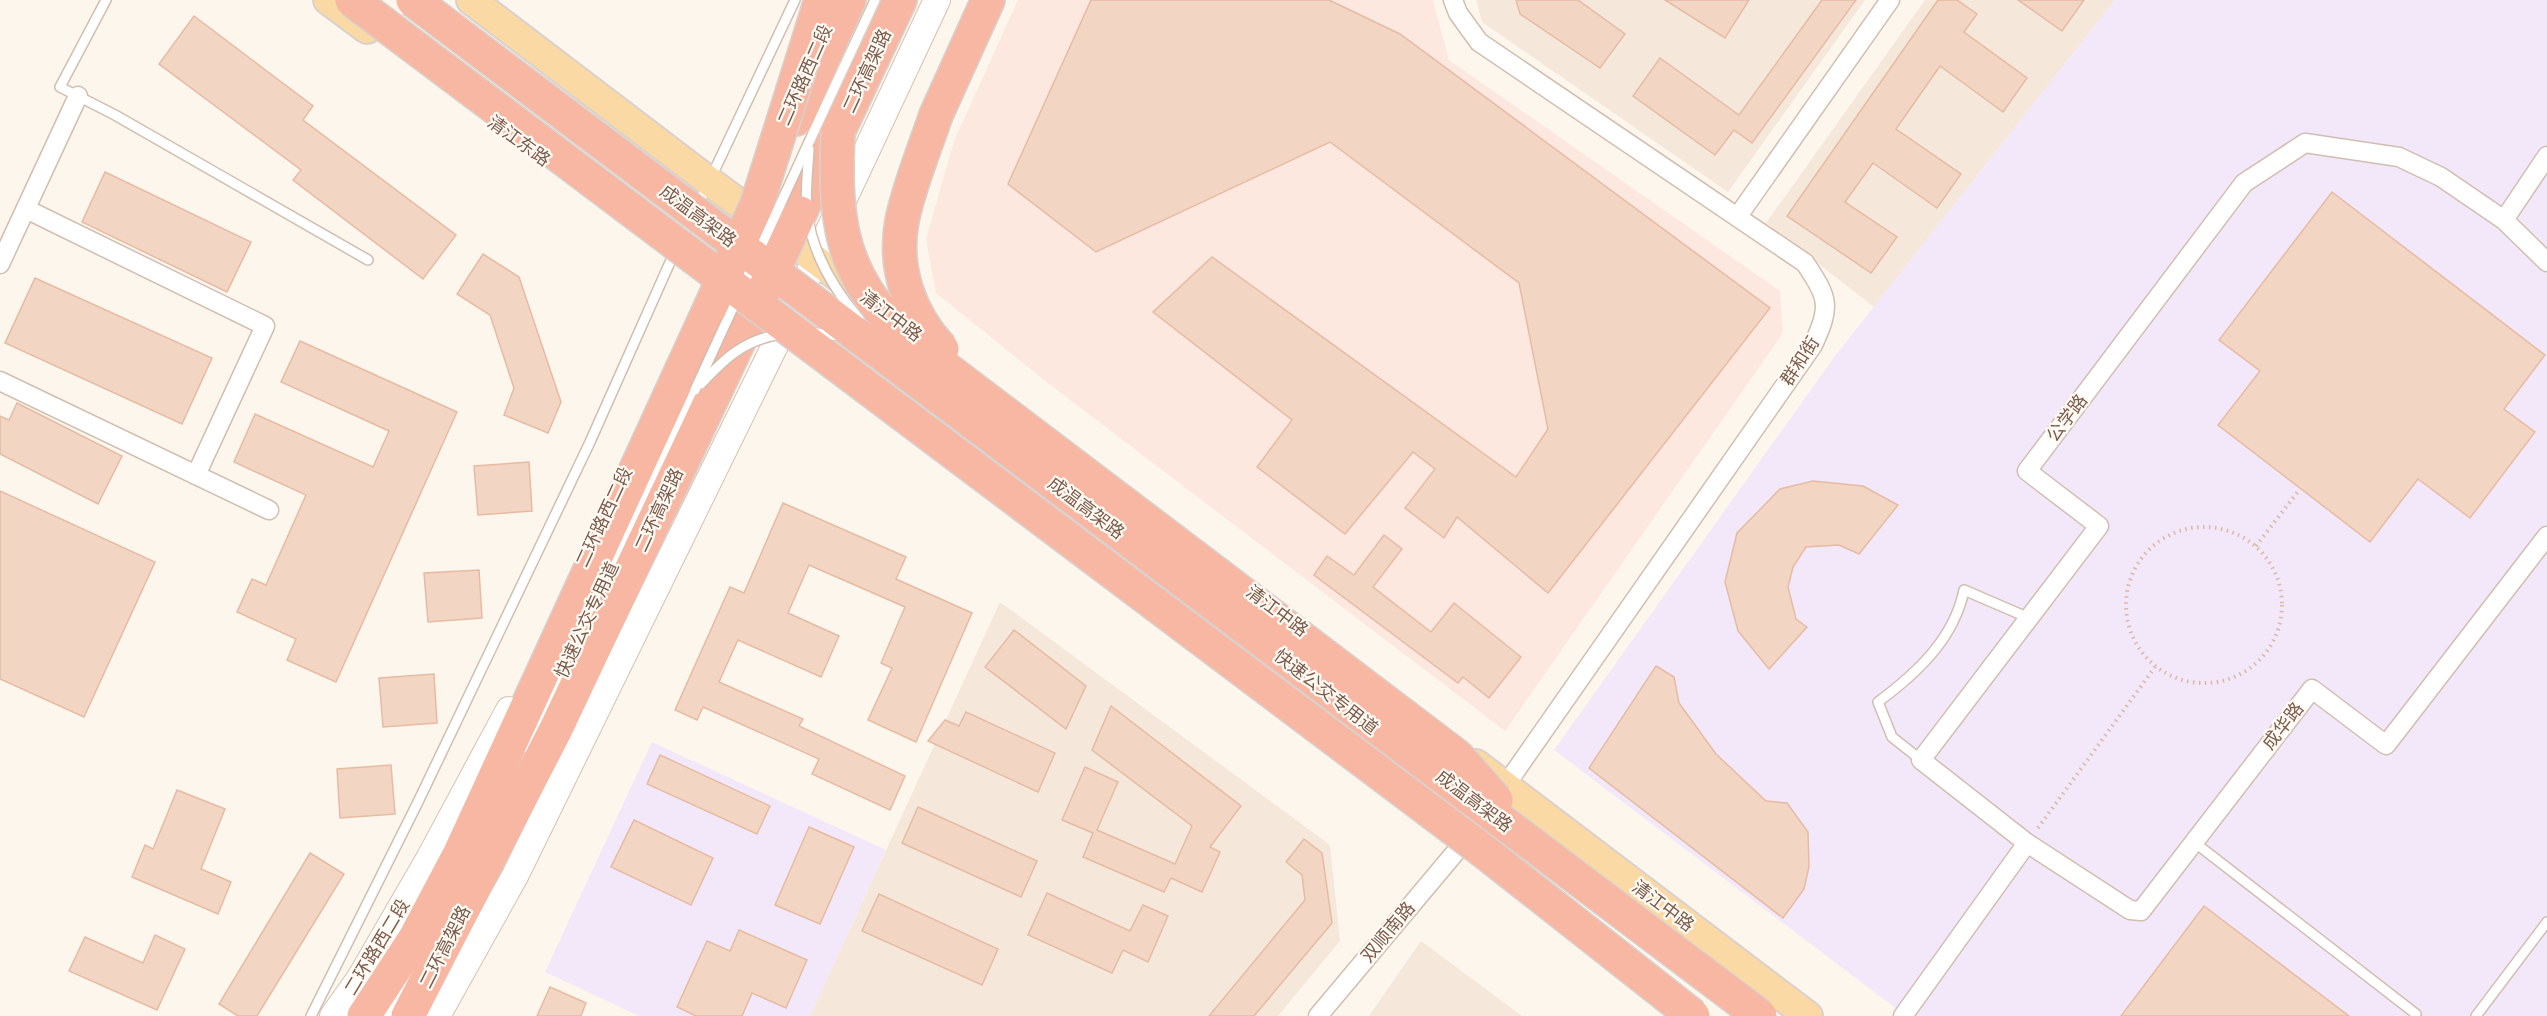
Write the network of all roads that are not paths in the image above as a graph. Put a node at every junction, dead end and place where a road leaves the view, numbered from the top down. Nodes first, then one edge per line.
1 (106, 0) edge
2 (328, 0) edge
3 (352, 0) edge
4 (413, 0) edge
5 (471, 0) edge
6 (795, 0) edge
7 (821, 0) edge
8 (839, 0) edge
9 (849, 0) edge
10 (875, 0) edge
11 (900, 0) edge
12 (937, 0) edge
13 (988, 0) edge
14 (1454, 0) edge
15 (1890, 0) edge
16 (78, 96) junction
17 (824, 137) junction
18 (2547, 156) edge
19 (710, 182) junction
20 (751, 206) junction
21 (26, 209) junction
22 (1738, 216) junction
23 (2504, 220) junction
24 (674, 255) junction
25 (816, 258) junction
26 (368, 260) dead end
27 (2547, 262) edge
28 (0, 264) edge
29 (710, 281) junction
30 (863, 323) dead end
31 (782, 331) junction
32 (870, 331) dead end
33 (907, 368) junction
34 (0, 381) edge
35 (695, 390) junction
36 (992, 403) junction
37 (196, 475) junction
38 (269, 510) dead end
39 (2547, 536) edge
40 (2030, 618) junction
41 (524, 753) dead end
42 (1922, 760) junction
43 (1505, 786) junction
44 (2194, 842) junction
45 (2027, 843) junction
46 (1459, 848) junction
47 (1542, 853) junction
48 (2547, 922) edge
49 (419, 960) dead end
50 (311, 1016) edge
51 (333, 1016) edge
52 (364, 1016) edge
53 (387, 1016) edge
54 (408, 1016) edge
55 (437, 1016) edge
56 (1318, 1016) edge
57 (1676, 1016) edge
58 (1694, 1016) edge
59 (1744, 1016) edge
60 (1760, 1016) edge
61 (1808, 1016) edge
62 (1904, 1016) edge
63 (2415, 1016) edge
64 (2476, 1016) edge

1 - 16 lane
2 - 24 main road, 清江东路
3 - 58 highway, 成温高架路, bridge
4 - 47 highway, 成温高架路, bridge
5 - 19 main road
6 - 19 lane
7 - 20 highway, bridge
8 - 20 main road, 二环路西二段
9 - 20 highway, 二环高架路, bridge
10 - 17 lane, 快速公交专用道
11 - 17 highway, 二环高架路
12 - 25 main road
13 - 36 highway, bridge
14 - 22 street, 群和街
15 - 22 street
16 - 21 street
16 - 26 lane
17 - 30 lane, 快速公交专用道, bridge
17 - 35 lane, 快速公交专用道, bridge
17 - 36 highway, bridge
17 - 54 highway, 二环高架路, bridge
18 - 23 street
19 - 20 main road
19 - 24 lane
20 - 25 main road, 清江中路
20 - 29 main road, 二环路西二段
20 - 52 highway, 二环高架路, bridge
21 - 28 street
21 - 37 street
22 - 43 street, 群和街
23 - 27 street
23 - 40 street, 公学路
24 - 29 main road, 清江东路
24 - 50 lane
25 - 31 main road
25 - 43 main road, 清江中路
29 - 31 main road
29 - 51 main road, 二环路西二段
31 - 46 main road
31 - 55 main road
32 - 33 lane, 快速公交专用道
33 - 35 lane, 快速公交专用道, bridge
33 - 59 lane, 快速公交专用道, bridge
34 - 37 street
35 - 41 lane, 快速公交专用道
36 - 47 highway, bridge
37 - 38 street
39 - 44 street, 成华路
40 - 42 street, 公学路
40 - 42 lane
42 - 45 street
43 - 61 main road, 清江中路
44 - 45 street, 成华路
44 - 63 lane
45 - 62 street
46 - 56 street, 双顺南路
46 - 57 main road
47 - 60 highway, 成温高架路, bridge
48 - 64 lane
49 - 53 lane

